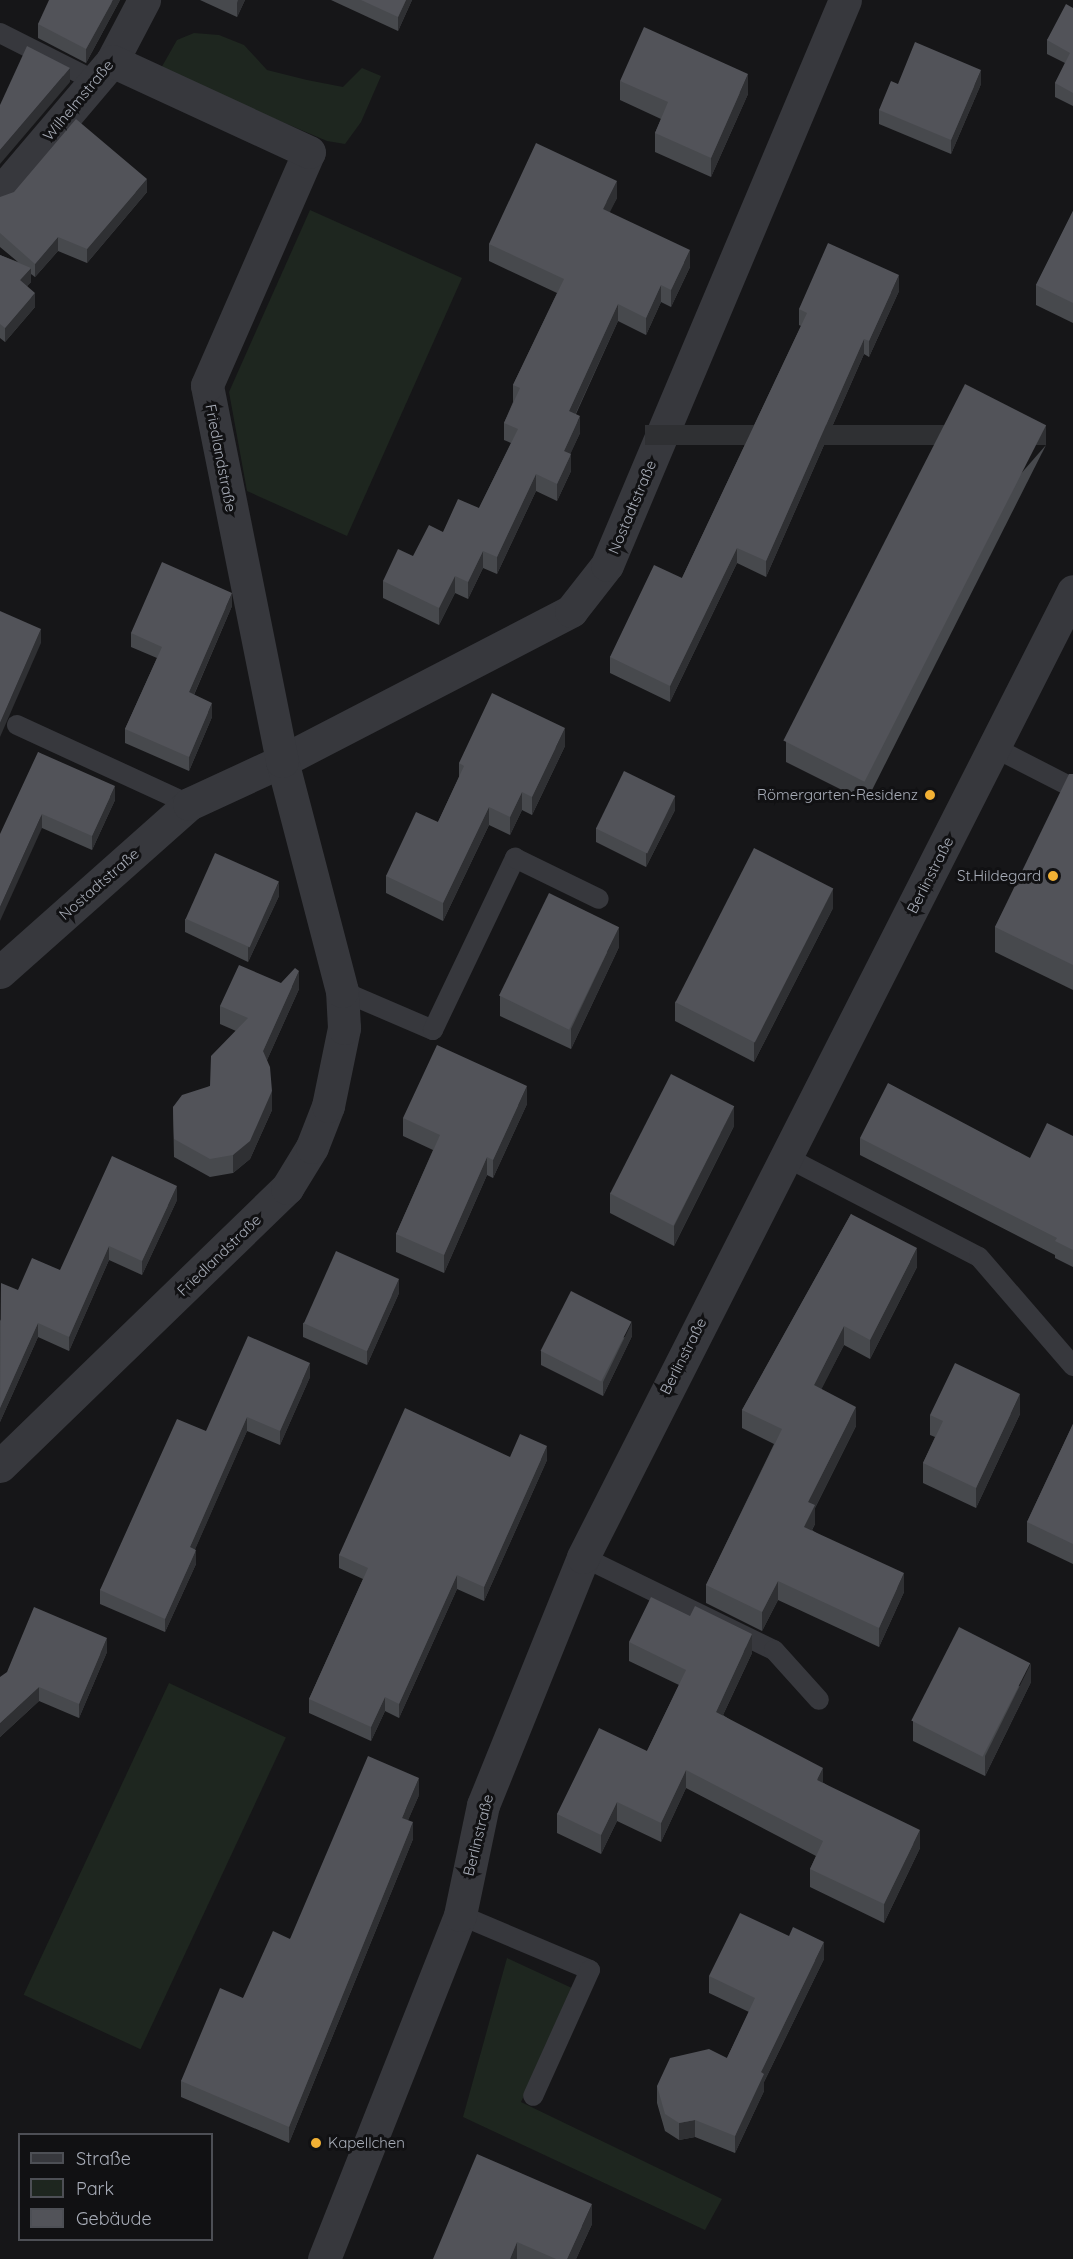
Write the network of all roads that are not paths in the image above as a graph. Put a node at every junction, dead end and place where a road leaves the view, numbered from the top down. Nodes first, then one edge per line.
1 (144, 0) edge
2 (845, 0) edge
3 (0, 33) edge
4 (104, 71) junction
5 (0, 193) edge
6 (1073, 591) edge
7 (17, 725) dead end
8 (995, 748) junction
9 (282, 761) junction
10 (1073, 788) edge
11 (189, 804) junction
12 (599, 899) dead end
13 (3, 965) edge
14 (342, 991) junction
15 (786, 1157) junction
16 (1073, 1366) edge
17 (0, 1466) edge
18 (583, 1557) junction
19 (819, 1701) dead end
20 (459, 1916) junction
21 (533, 2096) dead end
22 (324, 2259) edge

1 - 4 street, Wilhelmstraße
2 - 9 street, Nostadtstraße
3 - 4 lane
4 - 5 street, Wilhelmstraße
4 - 9 street, Friedlandstraße
6 - 8 street, Berlinstraße
7 - 11 lane
8 - 10 lane
8 - 15 street, Berlinstraße
9 - 11 street, Nostadtstraße
9 - 14 street, Friedlandstraße
11 - 13 street, Nostadtstraße
12 - 14 lane
14 - 17 street, Friedlandstraße
15 - 16 lane
15 - 18 street, Berlinstraße
18 - 19 lane
18 - 20 street, Berlinstraße
20 - 21 lane
20 - 22 street, Berlinstraße

